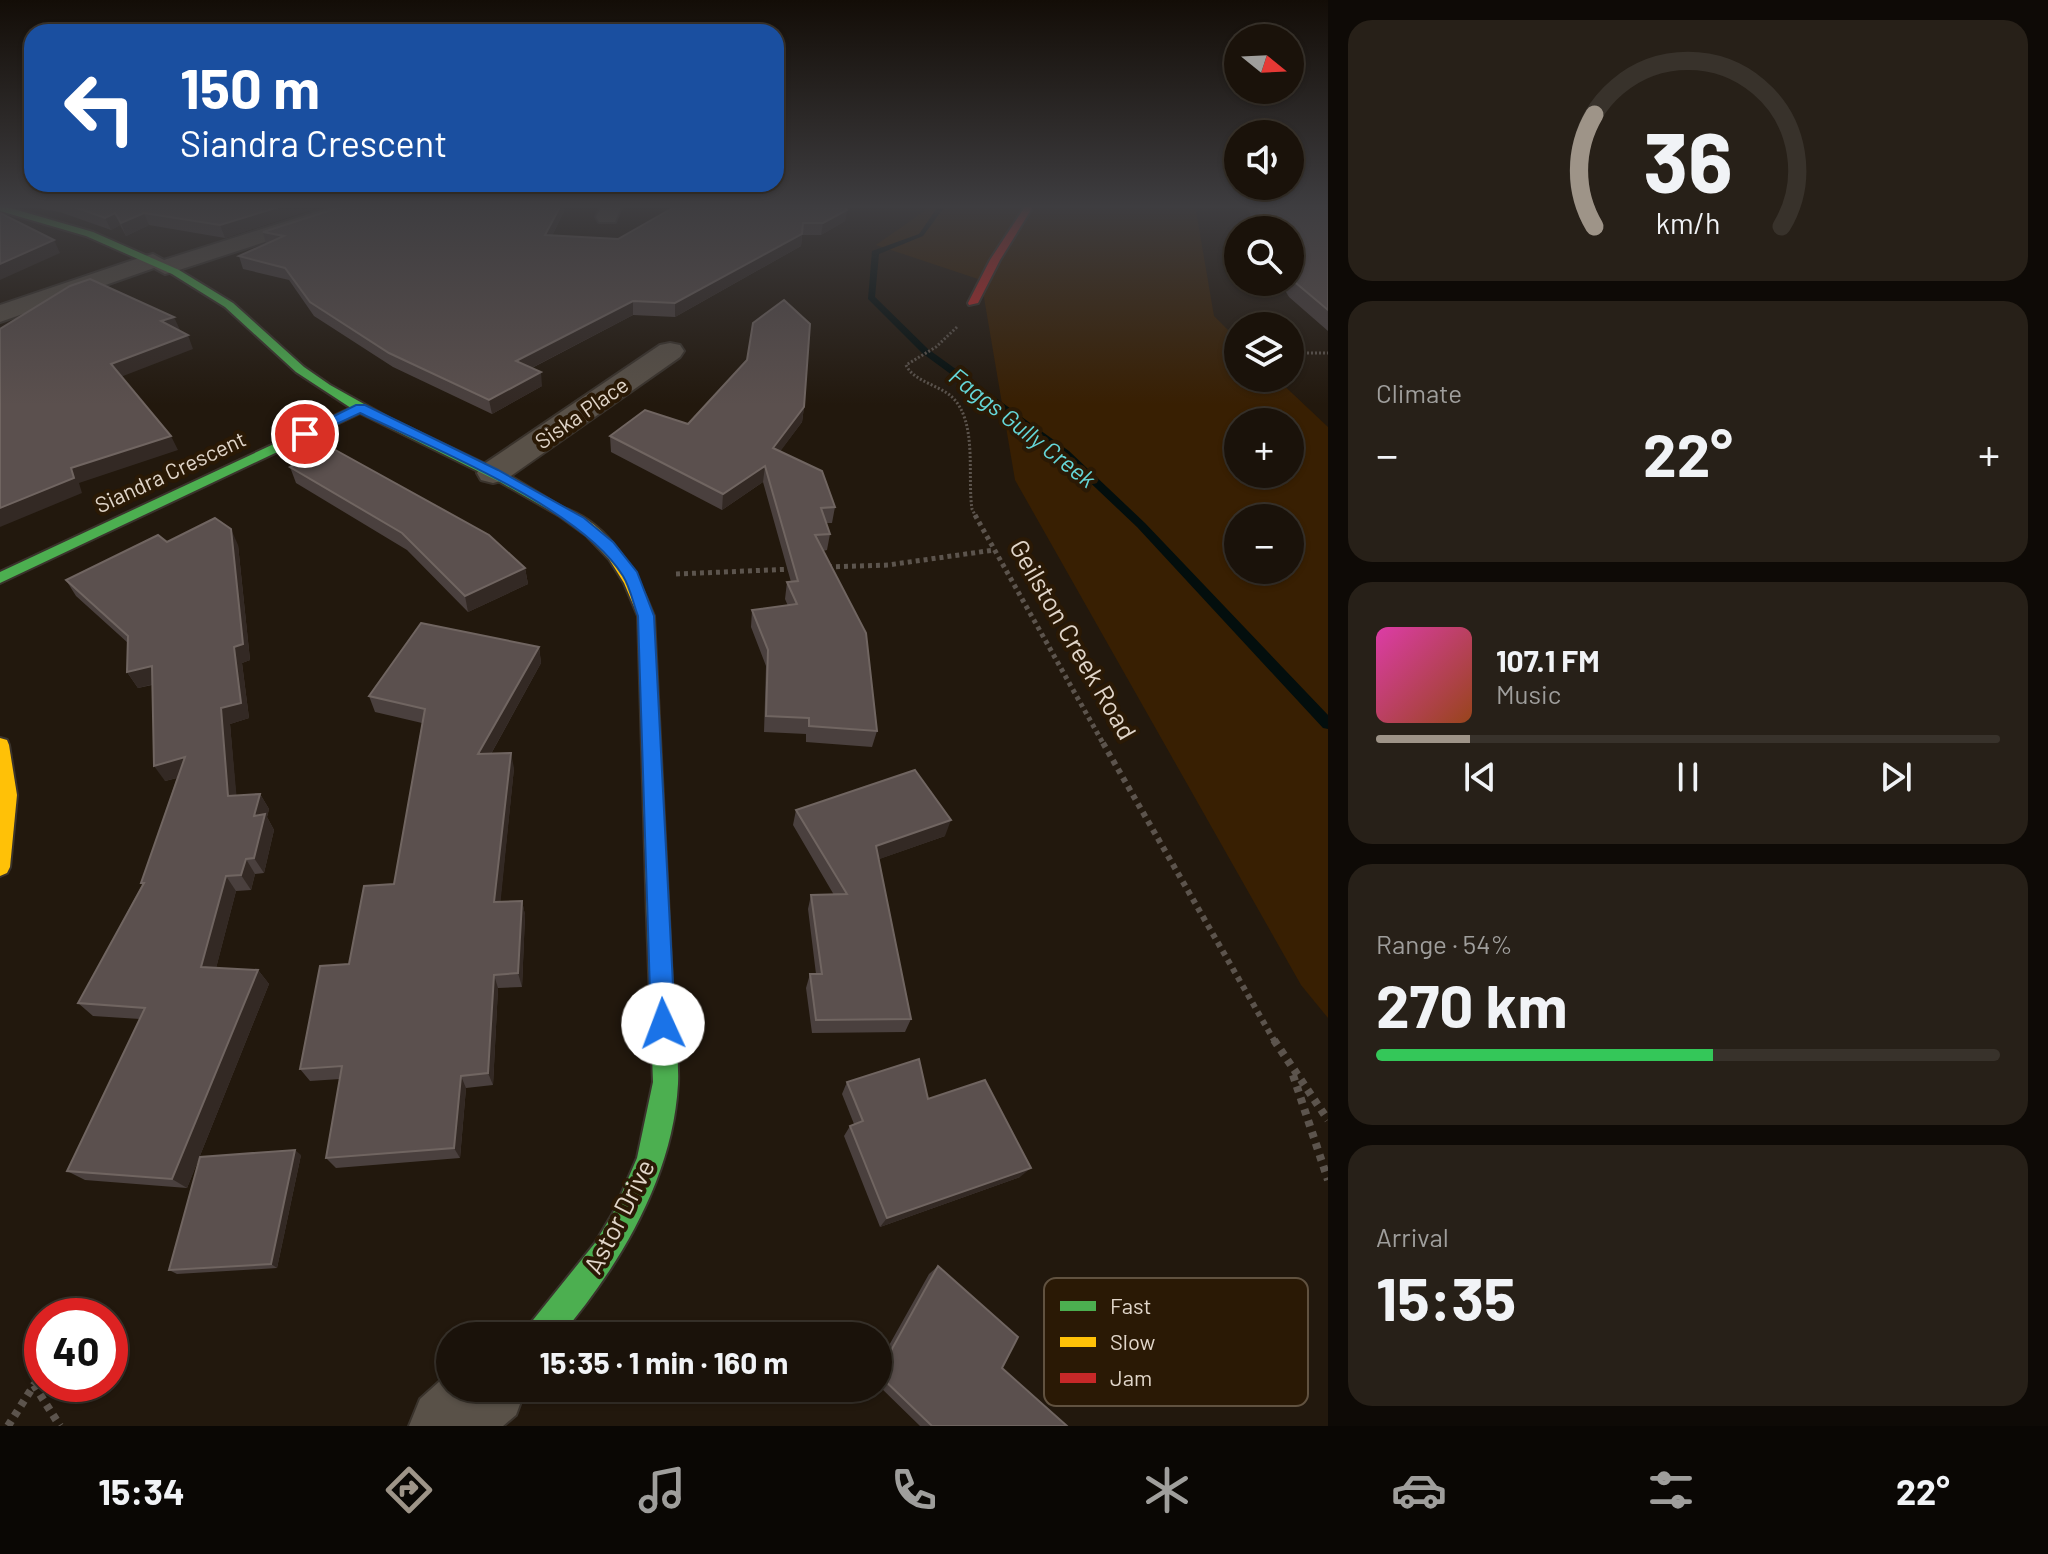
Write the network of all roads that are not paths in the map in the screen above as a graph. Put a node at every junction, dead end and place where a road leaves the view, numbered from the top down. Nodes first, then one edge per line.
1 (135, 272) edge
2 (172, 272) edge
3 (989, 272) edge
4 (973, 303) road end
5 (0, 314) edge
6 (670, 351) dead end
7 (360, 408) junction
8 (493, 473) junction
9 (0, 578) edge
10 (0, 745) edge
11 (0, 867) edge
12 (554, 1322) edge
13 (474, 1402) edge
14 (447, 1426) edge

1 - 5 street
2 - 7 street, Astor Drive
3 - 4 street
6 - 8 street, Siska Place
7 - 8 street, Astor Drive
7 - 9 street, Siandra Crescent
8 - 12 street, Astor Drive
10 - 11 street
13 - 14 street

